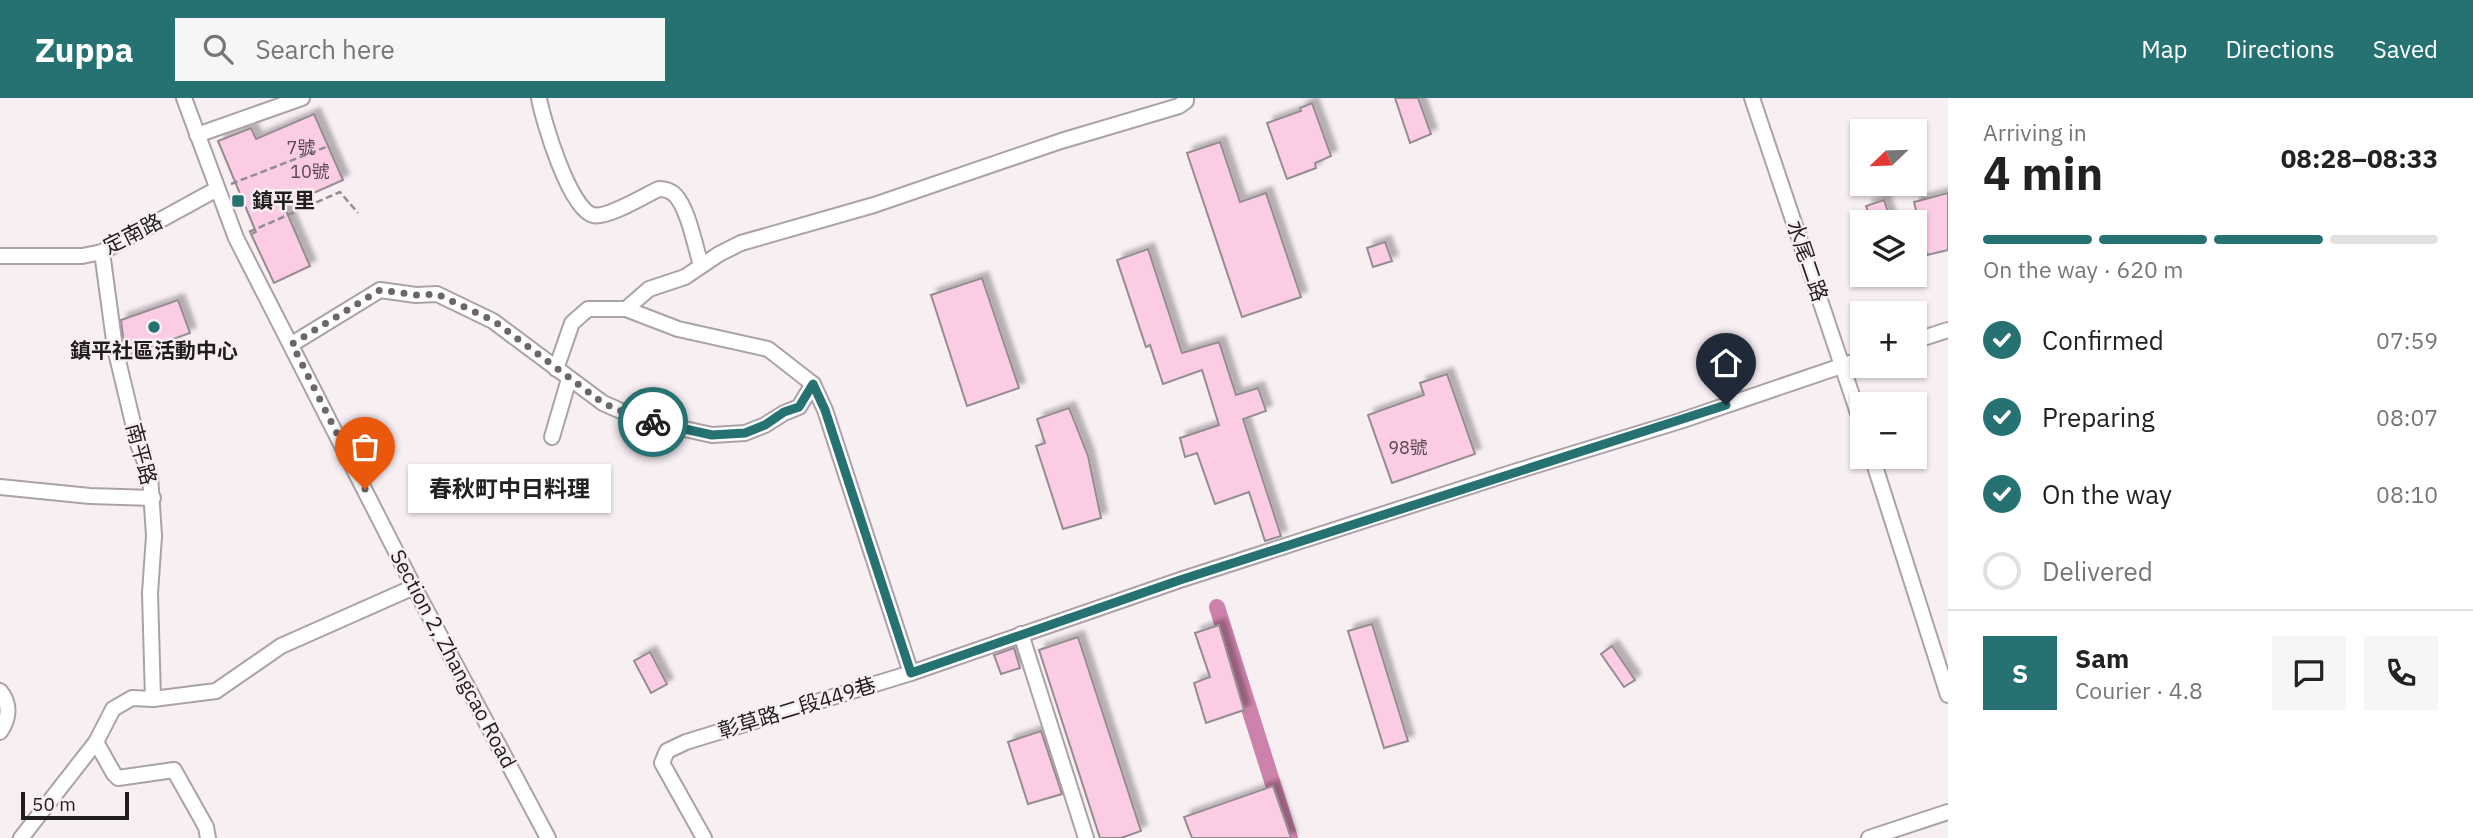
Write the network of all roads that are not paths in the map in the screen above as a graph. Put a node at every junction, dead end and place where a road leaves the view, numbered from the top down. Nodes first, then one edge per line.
1 (184, 98) edge
2 (302, 98) edge
3 (538, 98) edge
4 (1186, 98) edge
5 (1752, 98) edge
6 (197, 135) junction
7 (217, 189) junction
8 (102, 253) junction
9 (0, 256) edge
10 (701, 265) junction
11 (626, 309) junction
12 (1948, 330) edge
13 (1927, 337) edge
14 (292, 344) junction
15 (1850, 363) edge
16 (1843, 366) junction
17 (556, 369) junction
18 (569, 379) junction
19 (813, 384) junction
20 (1851, 392) edge
21 (552, 437) dead end
22 (1876, 469) edge
23 (0, 487) edge
24 (153, 498) junction
25 (414, 587) junction
26 (1021, 634) junction
27 (911, 673) junction
28 (0, 691) edge
29 (1948, 695) edge
30 (153, 699) junction
31 (0, 732) edge
32 (96, 742) junction
33 (1948, 813) edge
34 (21, 838) edge
35 (208, 838) edge
36 (548, 838) edge
37 (704, 838) edge
38 (1086, 838) edge
39 (1869, 838) edge

1 - 6 street, Section 2, Zhangcao Road
2 - 6 street
3 - 10 street
4 - 10 street
5 - 16 street, 水尾二路
6 - 7 street, Section 2, Zhangcao Road
7 - 8 street, 定南路
7 - 14 street, Section 2, Zhangcao Road
8 - 9 street, 定南路
8 - 24 street, 南平路
10 - 11 street
11 - 17 street
11 - 19 street
12 - 13 street
14 - 17 street
14 - 25 street, Section 2, Zhangcao Road
15 - 16 street, 彰草路二段449巷
16 - 20 street, 水尾二路
16 - 26 street, 彰草路二段449巷
17 - 18 street
18 - 19 street
18 - 21 street
19 - 27 street
22 - 29 street
23 - 24 street
24 - 30 street, 南平路
25 - 30 street
25 - 36 street, Section 2, Zhangcao Road
26 - 27 street, 彰草路二段449巷
26 - 38 street
27 - 37 street, 彰草路二段449巷
28 - 31 street
30 - 32 street
32 - 34 street
32 - 35 street
33 - 39 street

